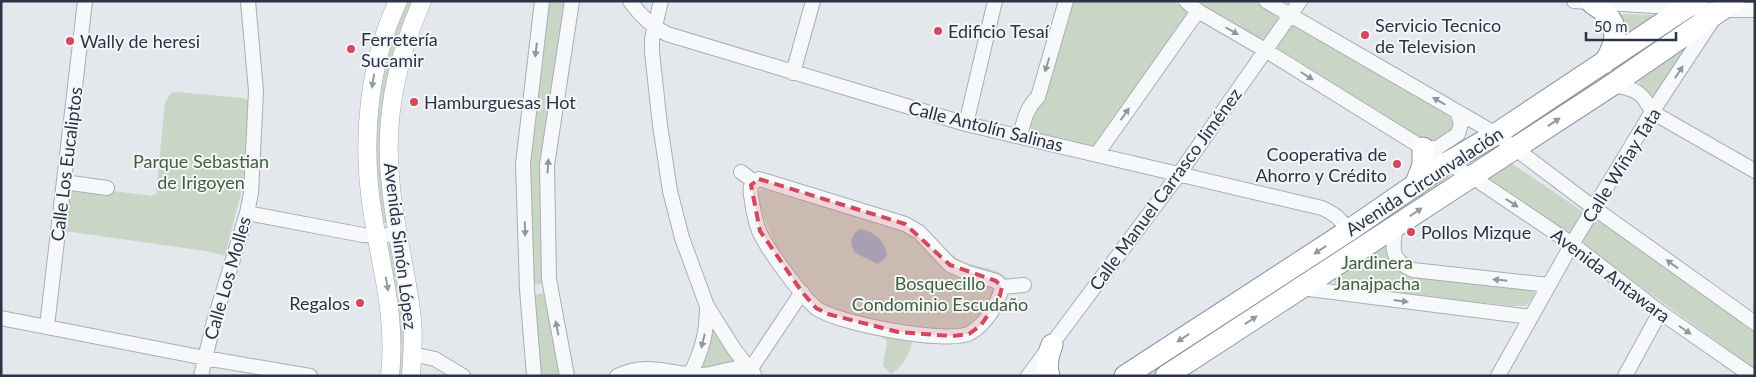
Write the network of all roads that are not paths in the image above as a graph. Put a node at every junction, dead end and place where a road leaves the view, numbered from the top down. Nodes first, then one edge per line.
1 (85, 1) edge
2 (248, 1) edge
3 (398, 1) edge
4 (422, 1) edge
5 (542, 1) edge
6 (572, 1) edge
7 (630, 1) edge
8 (661, 1) edge
9 (813, 1) edge
10 (995, 1) edge
11 (1066, 1) edge
12 (1186, 1) edge
13 (1266, 1) edge
14 (1300, 1) edge
15 (1583, 2) edge
16 (1692, 4) edge
17 (1726, 6) edge
18 (1755, 10) edge
19 (1198, 11) junction
20 (1290, 16) junction
21 (655, 29) junction
22 (1265, 50) junction
23 (1604, 63) junction
24 (793, 73) junction
25 (1612, 85) junction
26 (1457, 112) junction
27 (1652, 112) junction
28 (966, 124) junction
29 (1496, 134) junction
30 (1020, 136) junction
31 (1423, 148) junction
32 (1513, 148) junction
33 (1097, 154) junction
34 (1447, 163) junction
35 (1755, 170) edge
36 (741, 172) dead end
37 (1179, 174) junction
38 (1471, 176) junction
39 (64, 182) junction
40 (753, 182) junction
41 (1415, 186) junction
42 (107, 188) dead end
43 (1594, 208) junction
44 (247, 213) junction
45 (1396, 226) junction
46 (1348, 231) junction
47 (398, 234) junction
48 (378, 236) junction
49 (1572, 244) junction
50 (1548, 285) junction
51 (1024, 286) dead end
52 (1002, 287) junction
53 (1301, 288) junction
54 (527, 289) junction
55 (550, 289) junction
56 (802, 292) junction
57 (707, 306) junction
58 (1660, 312) junction
59 (1531, 317) junction
60 (1, 318) edge
61 (1755, 322) edge
62 (47, 326) junction
63 (1052, 345) junction
64 (412, 354) junction
65 (205, 358) junction
66 (753, 373) edge
67 (690, 374) junction
68 (1749, 375) edge
69 (201, 376) edge
70 (310, 376) edge
71 (390, 376) edge
72 (411, 376) edge
73 (463, 376) edge
74 (534, 376) edge
75 (566, 376) edge
76 (617, 376) edge
77 (1028, 376) edge
78 (1048, 376) edge
79 (1125, 376) edge
80 (1166, 376) edge
81 (1498, 376) edge
82 (1625, 376) edge

1 - 39 street, Calle Los Eucaliptos
2 - 44 street, Calle Los Molles
3 -> 48 main road, Avenida Simón López
4 - 47 main road, Avenida Simón López
5 -> 54 street
55 -> 6 street
7 - 21 street, Calle Antolín Salinas
8 - 21 street
9 - 24 street
10 - 28 street
11 -> 30 street
12 - 19 street, Avenida Antawara
13 - 20 street
14 - 20 street, Calle Manuel Carrasco Jiménez
15 - 16 street
15 - 23 highway
16 - 17 street
16 - 23 highway, Avenida Circunvalación
17 - 18 street
17 - 25 highway, Avenida Circunvalación
27 -> 17 street, Calle Wiñay Tata
19 -> 22 street, Avenida Antawara
33 -> 19 street
20 - 22 street, Calle Manuel Carrasco Jiménez
26 -> 20 street
21 - 24 street, Calle Antolín Salinas
21 - 57 street
22 -> 31 street, Avenida Antawara
22 - 37 street, Calle Manuel Carrasco Jiménez
23 - 29 highway, Avenida Circunvalación
24 - 28 street, Calle Antolín Salinas
25 - 27 street
32 -> 25 highway, Avenida Circunvalación
26 - 29 street
26 - 31 street
27 - 35 street
27 - 43 street, Calle Wiñay Tata
28 - 30 street, Calle Antolín Salinas
29 - 32 street
29 - 34 highway, Avenida Circunvalación
30 - 33 street, Calle Antolín Salinas
31 - 34 street, Avenida Antawara
31 - 41 highway
32 - 38 highway, Avenida Circunvalación
32 - 43 street
33 - 37 street, Calle Antolín Salinas
34 - 38 street, Avenida Antawara
34 - 41 highway, Avenida Circunvalación
36 - 40 street
37 - 46 street, Calle Antolín Salinas
37 - 63 street, Calle Manuel Carrasco Jiménez
45 -> 38 highway, Avenida Circunvalación
38 -> 49 street, Avenida Antawara
39 - 42 street
39 - 62 street, Calle Los Eucaliptos
40 - 52 street
40 - 56 street
41 - 46 highway, Avenida Circunvalación
43 - 49 street, Calle Wiñay Tata
61 -> 43 street
44 - 48 street
44 - 65 street, Calle Los Molles
50 -> 45 street
45 - 53 highway, Avenida Circunvalación
46 -> 79 highway, Avenida Circunvalación
47 - 48 street
47 - 64 main road, Avenida Simón López
48 -> 71 main road, Avenida Simón López
49 - 50 street, Calle Wiñay Tata
49 - 58 street, Avenida Antawara
50 - 59 street, Calle Wiñay Tata
51 - 52 street
52 - 56 street
53 -> 59 street
80 -> 53 highway, Avenida Circunvalación
54 - 55 street
54 - 74 street
75 -> 55 street
56 - 66 street
57 - 66 street
57 -> 67 street
58 -> 68 street, Avenida Antawara
58 - 82 street
59 - 81 street, Calle Wiñay Tata
60 - 62 street
62 - 65 street
63 - 77 street, Calle Manuel Carrasco Jiménez
63 - 78 highway
64 - 72 main road, Avenida Simón López
64 - 73 street
65 - 69 street, Calle Los Molles
65 - 70 street
66 - 67 street
67 - 76 street

